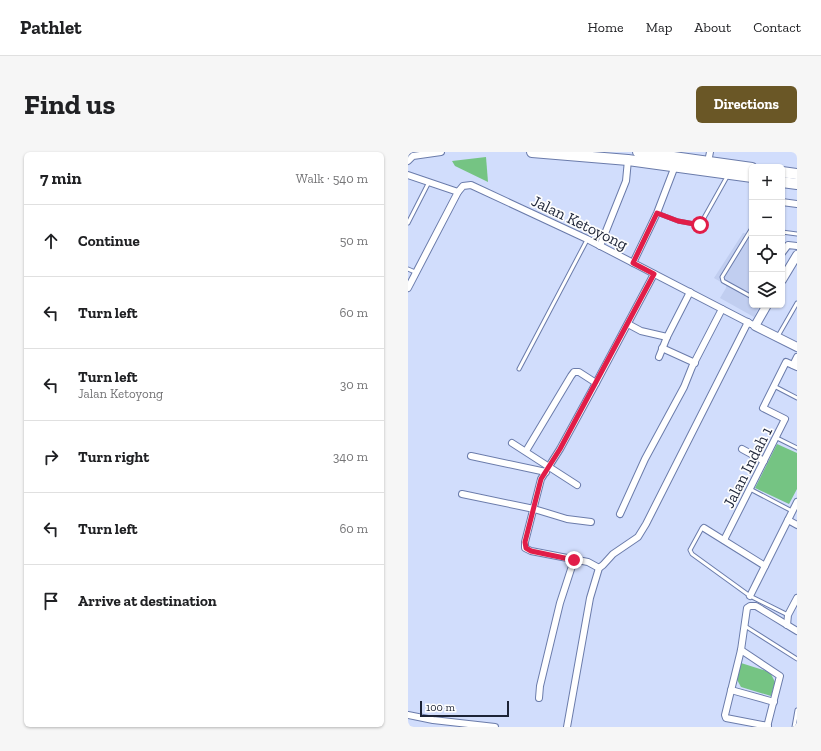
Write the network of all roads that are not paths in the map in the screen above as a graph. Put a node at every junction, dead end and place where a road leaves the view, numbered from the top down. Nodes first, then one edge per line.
1 (441, 152) edge
2 (532, 152) edge
3 (638, 152) edge
4 (656, 153) edge
5 (709, 157) edge
6 (628, 160) junction
7 (408, 161) edge
8 (675, 166) junction
9 (749, 167) edge
10 (785, 172) edge
11 (728, 174) junction
12 (797, 174) edge
13 (408, 175) edge
14 (749, 177) edge
15 (429, 182) junction
16 (785, 182) edge
17 (797, 184) edge
18 (458, 192) junction
19 (785, 202) edge
20 (797, 204) edge
21 (657, 213) junction
22 (408, 223) edge
23 (785, 232) edge
24 (749, 234) edge
25 (797, 234) edge
26 (587, 239) junction
27 (600, 246) junction
28 (797, 246) edge
29 (785, 249) edge
30 (797, 255) edge
31 (633, 263) junction
32 (408, 269) edge
33 (416, 273) junction
34 (654, 274) junction
35 (785, 275) edge
36 (408, 288) edge
37 (690, 292) junction
38 (749, 295) edge
39 (797, 303) edge
40 (764, 308) edge
41 (722, 309) junction
42 (628, 324) junction
43 (751, 324) junction
44 (667, 337) junction
45 (777, 337) junction
46 (662, 348) junction
47 (797, 348) edge
48 (659, 357) dead end
49 (797, 357) edge
50 (695, 363) junction
51 (795, 366) edge
52 (519, 369) dead end
53 (596, 382) junction
54 (773, 386) junction
55 (797, 398) edge
56 (777, 438) junction
57 (512, 443) dead end
58 (797, 448) edge
59 (742, 449) dead end
60 (526, 451) junction
61 (471, 456) dead end
62 (764, 461) junction
63 (550, 466) junction
64 (546, 472) junction
65 (577, 485) dead end
66 (750, 489) junction
67 (462, 494) dead end
68 (797, 502) edge
69 (534, 509) junction
70 (792, 511) junction
71 (620, 514) dead end
72 (788, 520) junction
73 (591, 522) dead end
74 (797, 525) edge
75 (704, 528) joint
76 (724, 540) junction
77 (574, 560) junction
78 (765, 566) junction
79 (598, 568) junction
80 (750, 596) junction
81 (797, 598) edge
82 (788, 615) junction
83 (744, 625) junction
84 (787, 625) junction
85 (797, 631) edge
86 (741, 650) junction
87 (797, 659) edge
88 (731, 690) junction
89 (539, 698) dead end
90 (774, 702) junction
91 (797, 710) edge
92 (408, 715) edge
93 (495, 727) edge
94 (567, 727) edge
95 (768, 727) edge
96 (794, 727) edge

1 - 7 street
2 - 6 main road
3 - 4 main road
4 - 5 main road
5 - 9 main road
6 - 8 main road
6 - 27 street
8 - 11 main road
8 - 21 street
10 - 12 main road
11 - 14 main road
11 - 21 lane
13 - 15 street
15 - 18 street
15 - 22 lane
16 - 17 main road
18 - 26 street, Jalan Ketoyong
18 - 33 street
19 - 20 street
21 - 31 street
23 - 25 lane
24 - 38 lane
26 - 27 street, Jalan Ketoyong
26 - 52 lane
27 - 31 street, Jalan Ketoyong
28 - 29 street
30 - 35 street
31 - 34 street, Jalan Ketoyong
32 - 33 lane
33 - 36 street
34 - 37 street, Jalan Ketoyong
34 - 42 street
37 - 41 street, Jalan Ketoyong
37 - 44 street
39 - 45 lane
40 - 43 street
41 - 43 street, Jalan Ketoyong
41 - 50 street
42 - 44 street
42 - 53 street
43 - 45 street, Jalan Ketoyong
43 - 79 street
44 - 46 street
45 - 47 street, Jalan Ketoyong
46 - 48 street
46 - 50 street
49 - 51 street
50 - 71 street
51 - 54 street, Jalan Indah 1
53 - 60 street
53 - 63 street
54 - 55 lane
54 - 56 street, Jalan Indah 1
56 - 58 lane
56 - 62 street, Jalan Indah 1
57 - 60 street
59 - 62 street
60 - 63 street
61 - 64 street
62 - 66 street, Jalan Indah 1
63 - 64 street
63 - 65 street
64 - 69 street
66 - 70 lane
66 - 76 street, Jalan Indah 1
67 - 69 street
68 - 70 street
69 - 73 street
69 - 77 street
70 - 72 street
72 - 74 street
72 - 78 street
75 - 76 street
75 - 80 lane
76 - 78 street
77 - 79 street
77 - 89 street
78 - 80 street
79 - 94 street
80 - 82 lane
81 - 82 street
82 - 84 street
83 - 84 street
83 - 86 street
83 - 87 lane
84 - 85 street
86 - 88 street
86 - 90 street
88 - 90 street
88 - 95 street
90 - 95 street
91 - 96 lane
92 - 93 street

